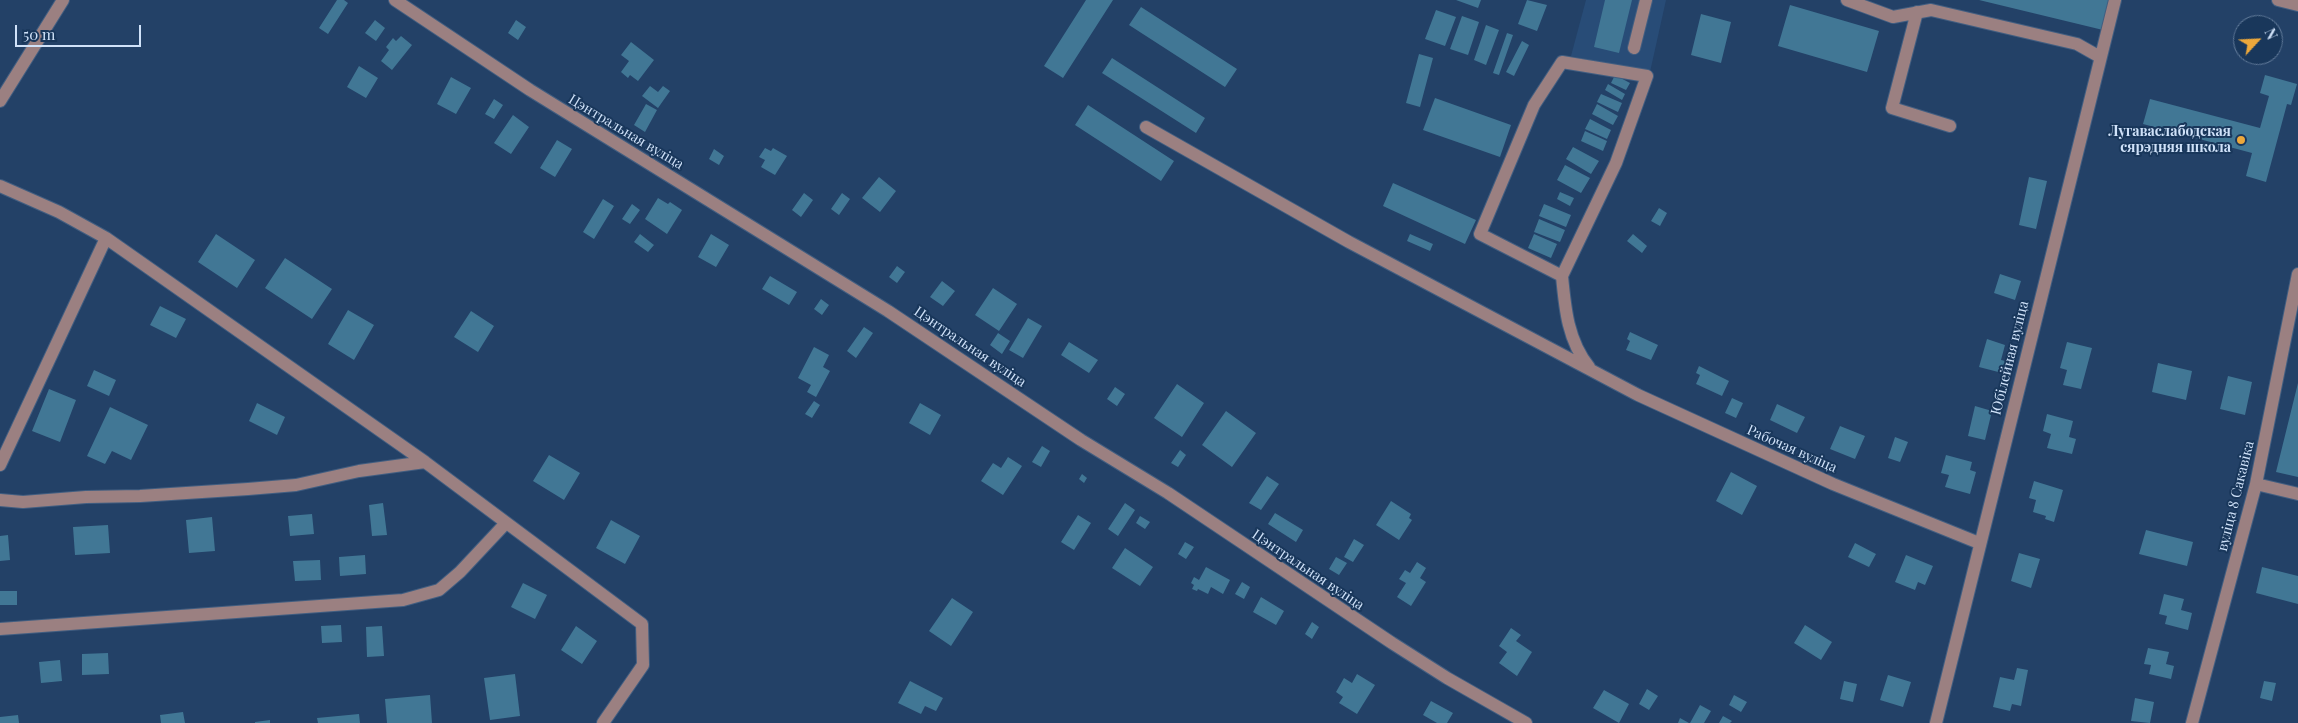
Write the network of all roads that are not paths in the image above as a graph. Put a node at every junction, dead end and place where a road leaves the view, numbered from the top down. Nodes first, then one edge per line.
1 (63, 0) edge
2 (395, 0) edge
3 (1646, 0) edge
4 (1847, 0) edge
5 (2114, 0) edge
6 (2278, 0) edge
7 (2298, 5) edge
8 (1917, 12) junction
9 (1634, 48) dead end
10 (2100, 57) junction
11 (0, 101) edge
12 (1950, 126) dead end
13 (1146, 127) dead end
14 (0, 186) edge
15 (106, 238) junction
16 (2298, 274) edge
17 (1562, 276) junction
18 (1596, 374) junction
19 (425, 462) junction
20 (0, 465) edge
21 (2256, 484) junction
22 (2298, 494) edge
23 (0, 500) edge
24 (505, 524) junction
25 (1979, 543) junction
26 (0, 629) edge
27 (603, 723) edge
28 (1526, 723) edge
29 (1936, 723) edge
30 (2192, 723) edge

1 - 11 street
2 - 28 street, Цэнтральная вуліца
3 - 9 street
4 - 8 street
5 - 10 street, Юбілейная вуліца
6 - 7 street
8 - 10 street
8 - 12 street
10 - 25 street, Юбілейная вуліца
13 - 18 street, Рабочая вуліца
14 - 15 street
15 - 19 street
15 - 20 street
16 - 21 street, вуліца 8 Сакавіка
17 - 17 street
17 - 18 street
18 - 25 street, Рабочая вуліца
19 - 23 street
19 - 24 street
21 - 22 street
21 - 30 street, вуліца 8 Сакавіка
24 - 26 street
24 - 27 street
25 - 29 street, Юбілейная вуліца

